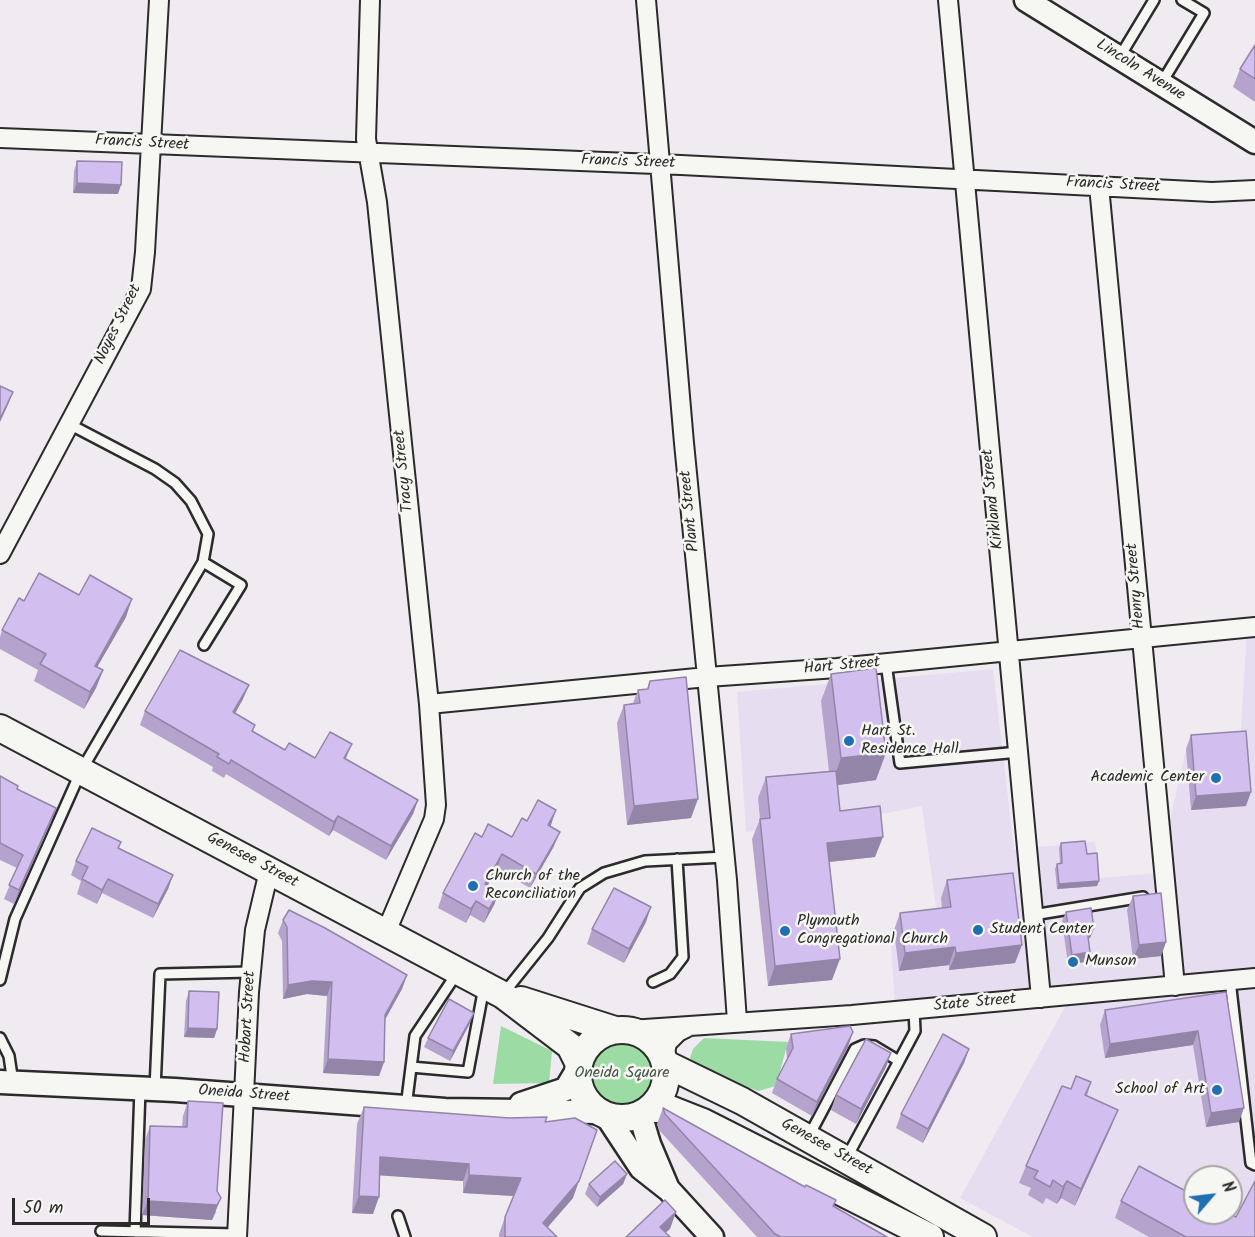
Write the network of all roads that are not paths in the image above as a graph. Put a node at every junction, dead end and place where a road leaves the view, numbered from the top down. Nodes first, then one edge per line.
1 (159, 0) edge
2 (370, 0) edge
3 (646, 0) edge
4 (948, 0) edge
5 (1026, 0) edge
6 (1154, 0) edge
7 (1182, 0) edge
8 (1119, 58) junction
9 (1161, 84) junction
10 (0, 138) edge
11 (1255, 142) edge
12 (150, 144) junction
13 (369, 154) junction
14 (658, 164) junction
15 (966, 178) junction
16 (1099, 186) junction
17 (1255, 190) edge
18 (69, 424) junction
19 (0, 554) edge
20 (203, 562) junction
21 (1255, 627) edge
22 (1142, 638) junction
23 (204, 645) dead end
24 (1010, 651) junction
25 (886, 663) junction
26 (706, 677) junction
27 (429, 704) junction
28 (0, 728) edge
29 (1019, 752) junction
30 (81, 771) junction
31 (725, 857) junction
32 (677, 860) junction
33 (269, 871) junction
34 (1166, 894) junction
35 (1033, 915) junction
36 (386, 932) junction
37 (458, 971) junction
38 (251, 972) junction
39 (1255, 978) edge
40 (0, 980) edge
41 (1230, 980) junction
42 (653, 982) dead end
43 (1175, 986) junction
44 (494, 990) junction
45 (1041, 998) junction
46 (914, 1009) junction
47 (737, 1022) junction
48 (694, 1024) junction
49 (622, 1030) junction
50 (0, 1038) edge
51 (665, 1061) junction
52 (899, 1061) junction
53 (411, 1067) junction
54 (578, 1067) junction
55 (7, 1082) edge
56 (148, 1089) junction
57 (244, 1095) junction
58 (406, 1107) junction
59 (645, 1111) junction
60 (488, 1112) junction
61 (602, 1114) junction
62 (808, 1138) junction
63 (846, 1159) junction
64 (1255, 1165) edge
65 (669, 1190) junction
66 (398, 1216) dead end
67 (101, 1231) dead end
68 (135, 1232) junction
69 (237, 1236) edge
70 (405, 1237) edge
71 (712, 1237) edge
72 (930, 1237) edge
73 (983, 1237) edge

1 - 12 street, Noyes Street
2 - 13 street, Tracy Street
3 - 14 street, Plant Street
4 - 15 street, Kirkland Street
5 - 8 street, Lincoln Avenue
6 - 8 lane
7 - 9 lane
8 - 9 street, Lincoln Avenue
9 - 11 street, Lincoln Avenue
10 - 12 street, Francis Street
12 - 13 street, Francis Street
12 - 18 street, Noyes Street
13 - 14 street, Francis Street
13 - 27 street, Tracy Street
14 - 15 street, Francis Street
14 - 26 street, Plant Street
15 - 16 street, Francis Street
15 - 24 street, Kirkland Street
16 - 17 street, Francis Street
16 - 22 street, Henry Street
18 - 19 street, Noyes Street
18 - 20 lane
20 - 23 lane
20 - 30 lane
21 - 22 street, Hart Street
22 - 24 street, Hart Street
22 - 34 street, Henry Street
24 - 25 street, Hart Street
24 - 29 street, Kirkland Street
25 - 26 street, Hart Street
25 - 29 lane
26 - 27 street, Hart Street
26 - 31 street, Plant Street
27 - 36 street, Tracy Street
28 - 30 main road, Genesee Street
29 - 35 street, Kirkland Street
30 - 33 main road, Genesee Street
30 - 40 lane
31 - 32 lane
31 - 47 street, Plant Street
32 - 42 lane
32 - 44 lane
33 - 36 main road, Genesee Street
33 - 38 street, Hobart Street
34 - 35 lane
34 - 43 street, Henry Street
35 - 45 street, Kirkland Street
36 - 37 main road, Genesee Street
37 - 44 main road, Genesee Street
37 - 53 lane
38 - 56 lane
38 - 57 street, Hobart Street
39 - 41 street, State Street
41 - 43 street, State Street
41 - 64 lane
43 - 45 street, State Street
44 - 49 main road, Genesee Street
44 - 53 lane
44 - 54 main road, Genesee Street
45 - 46 street, State Street
46 - 47 street, State Street
46 - 52 lane
47 - 48 street, State Street
48 - 49 street, State Street
48 - 51 street
49 - 51 main road
49 - 54 main road
50 - 55 lane
51 - 59 main road
51 - 62 main road, Genesee Street
52 - 62 lane
52 - 63 lane
53 - 58 lane
54 - 60 street, Oneida Street
54 - 61 main road
55 - 56 street, Oneida Street
56 - 57 street, Oneida Street
56 - 68 lane
57 - 58 street, Oneida Street
57 - 69 street, Hobart Street
58 - 60 street, Oneida Street
59 - 61 main road
59 - 65 street
59 - 72 main road, Genesee Street
60 - 61 street, Oneida Street
61 - 65 street
62 - 63 main road, Genesee Street
63 - 73 main road, Genesee Street
65 - 71 street
66 - 70 lane
67 - 68 lane
68 - 69 lane

